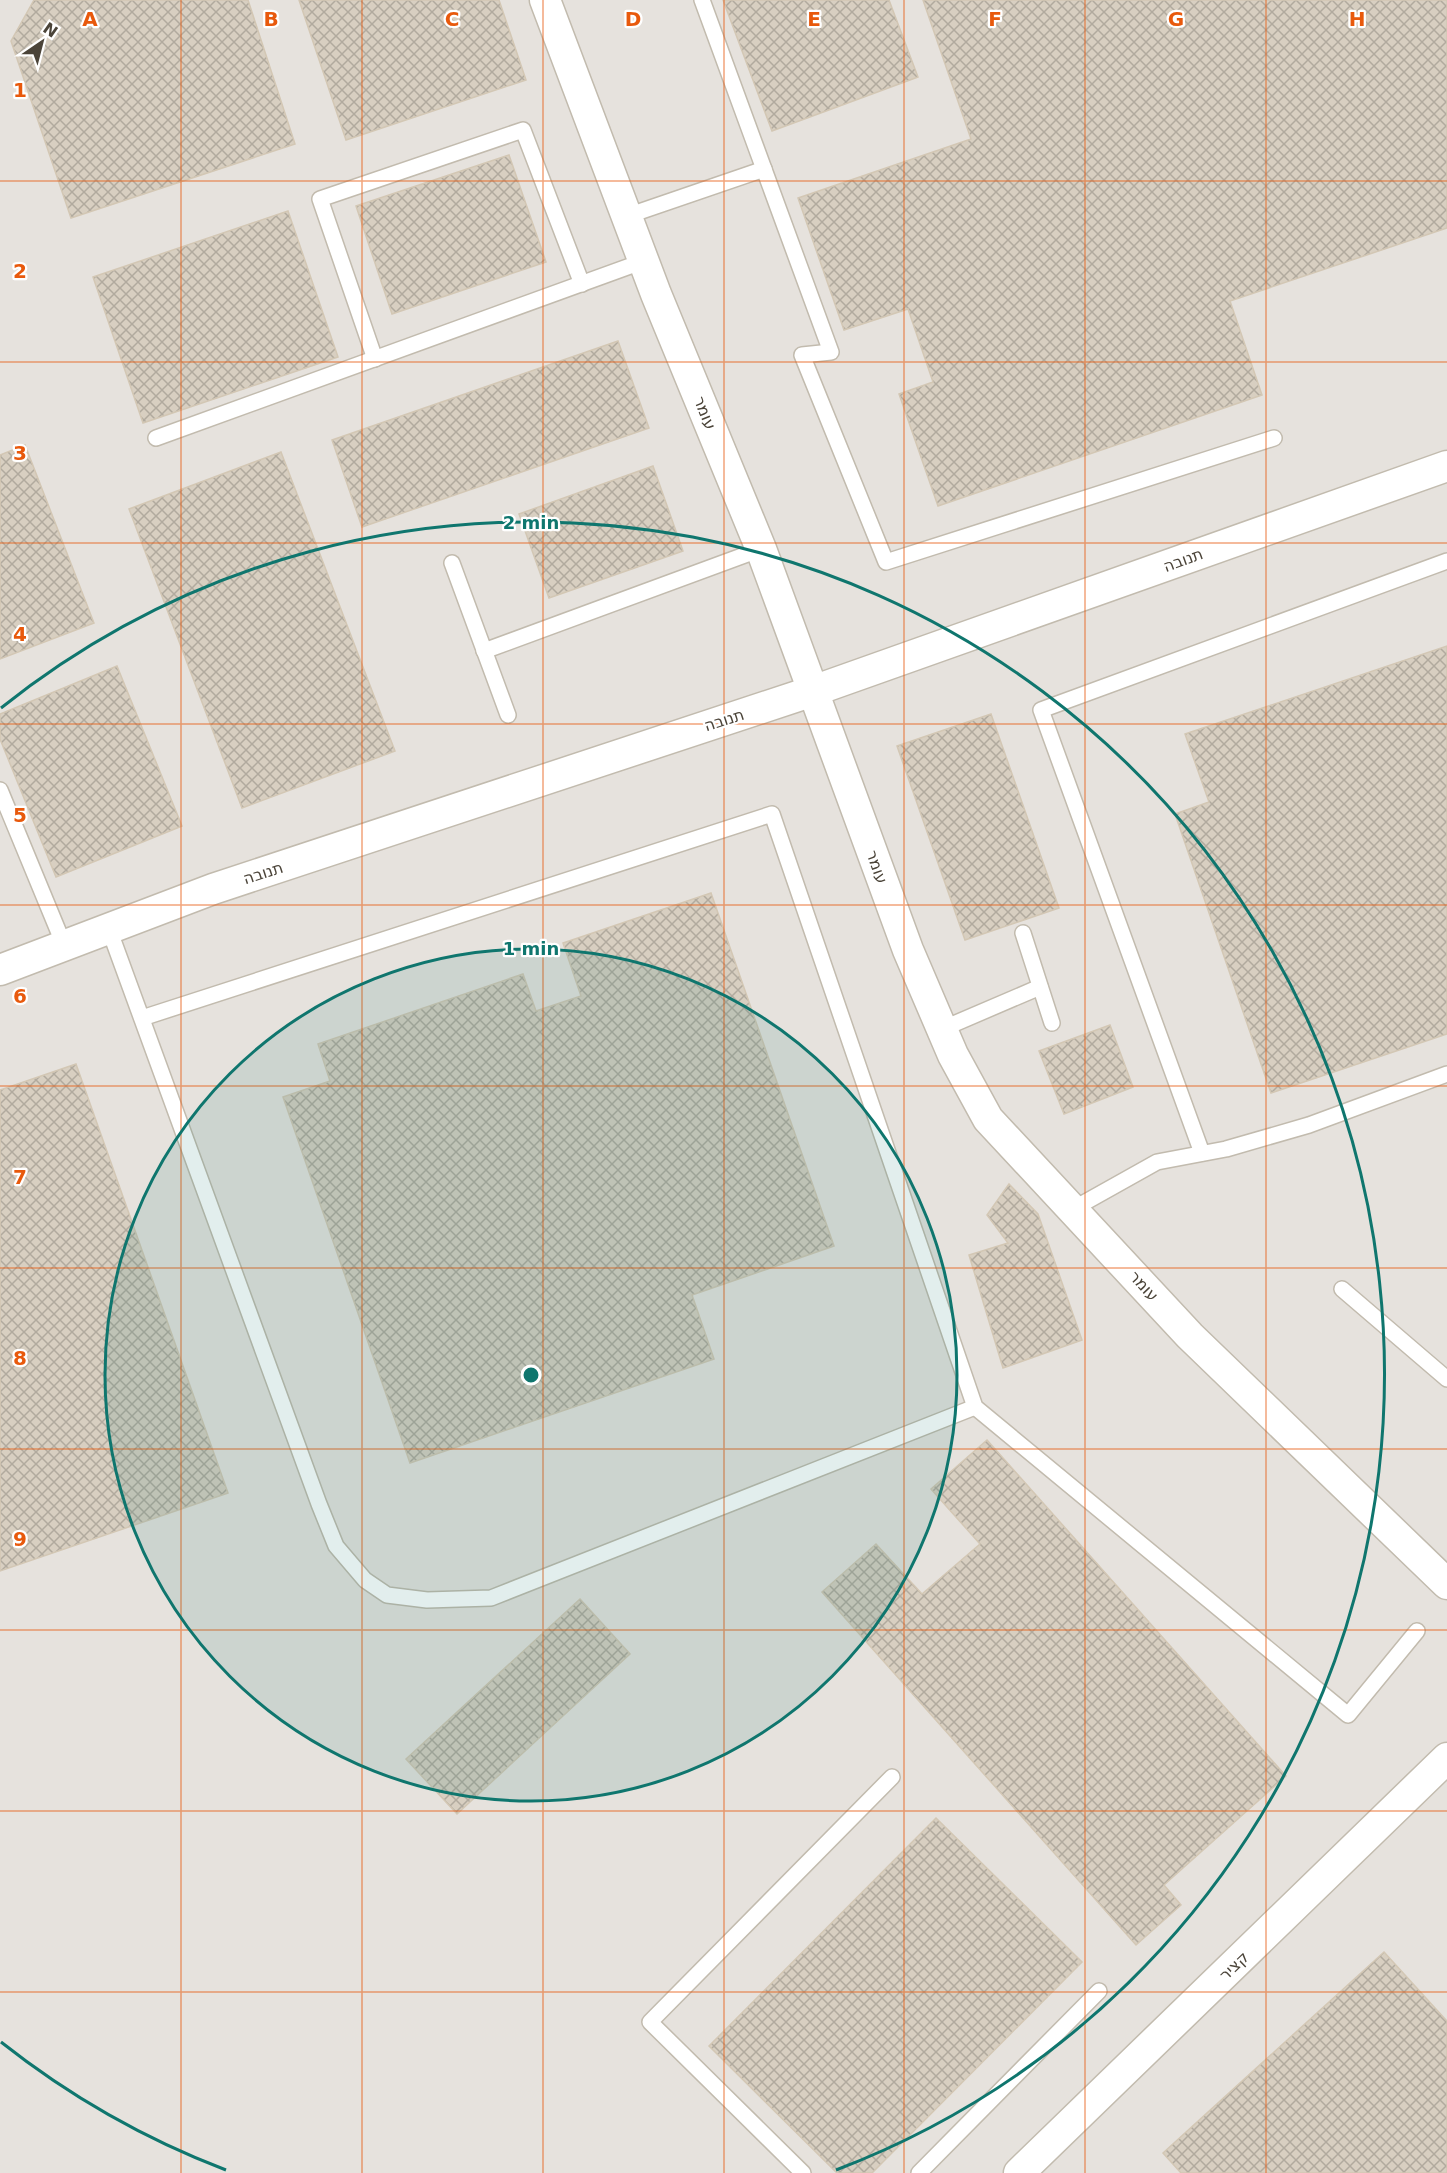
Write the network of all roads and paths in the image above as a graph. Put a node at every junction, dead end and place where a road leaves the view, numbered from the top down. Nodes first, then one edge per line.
1 (545, 0) edge
2 (702, 0) edge
3 (764, 169) junction
4 (627, 216) junction
5 (644, 261) junction
6 (582, 284) junction
7 (375, 359) junction
8 (156, 438) dead end
9 (1274, 438) dead end
10 (1447, 466) edge
11 (761, 549) junction
12 (1447, 561) edge
13 (452, 563) dead end
14 (484, 651) junction
15 (813, 691) junction
16 (508, 715) dead end
17 (0, 790) edge
18 (109, 929) junction
19 (1023, 933) dead end
20 (64, 945) junction
21 (0, 970) edge
22 (1041, 987) junction
23 (142, 1018) junction
24 (1052, 1023) dead end
25 (942, 1029) junction
26 (1447, 1074) edge
27 (1202, 1153) junction
28 (1073, 1209) junction
29 (1342, 1289) dead end
30 (1447, 1379) edge
31 (975, 1407) junction
32 (1447, 1584) edge
33 (1417, 1631) dead end
34 (1447, 1758) edge
35 (892, 1777) dead end
36 (1099, 1991) dead end
37 (803, 2173) edge
38 (919, 2173) edge
39 (1020, 2173) edge

1 - 4 street, עומר
2 - 3 lane
3 - 4 lane
3 - 9 lane
4 - 5 street, עומר
5 - 6 lane
5 - 11 street, עומר
6 - 7 lane
6 - 7 lane
7 - 8 lane
10 - 15 street, תנובה
11 - 14 lane
11 - 15 street, עומר
12 - 27 lane
13 - 14 lane
14 - 16 lane
15 - 18 street, תנובה
15 - 25 street, עומר
17 - 20 lane
18 - 20 street, תנובה
18 - 23 lane
19 - 22 lane
20 - 21 street, תנובה
22 - 24 lane
22 - 25 lane
23 - 31 lane
23 - 31 lane
25 - 28 street, עומר
26 - 27 lane
27 - 28 lane
28 - 32 street, עומר
29 - 30 lane
31 - 33 lane
34 - 39 street, קציר
35 - 37 lane
36 - 38 lane

